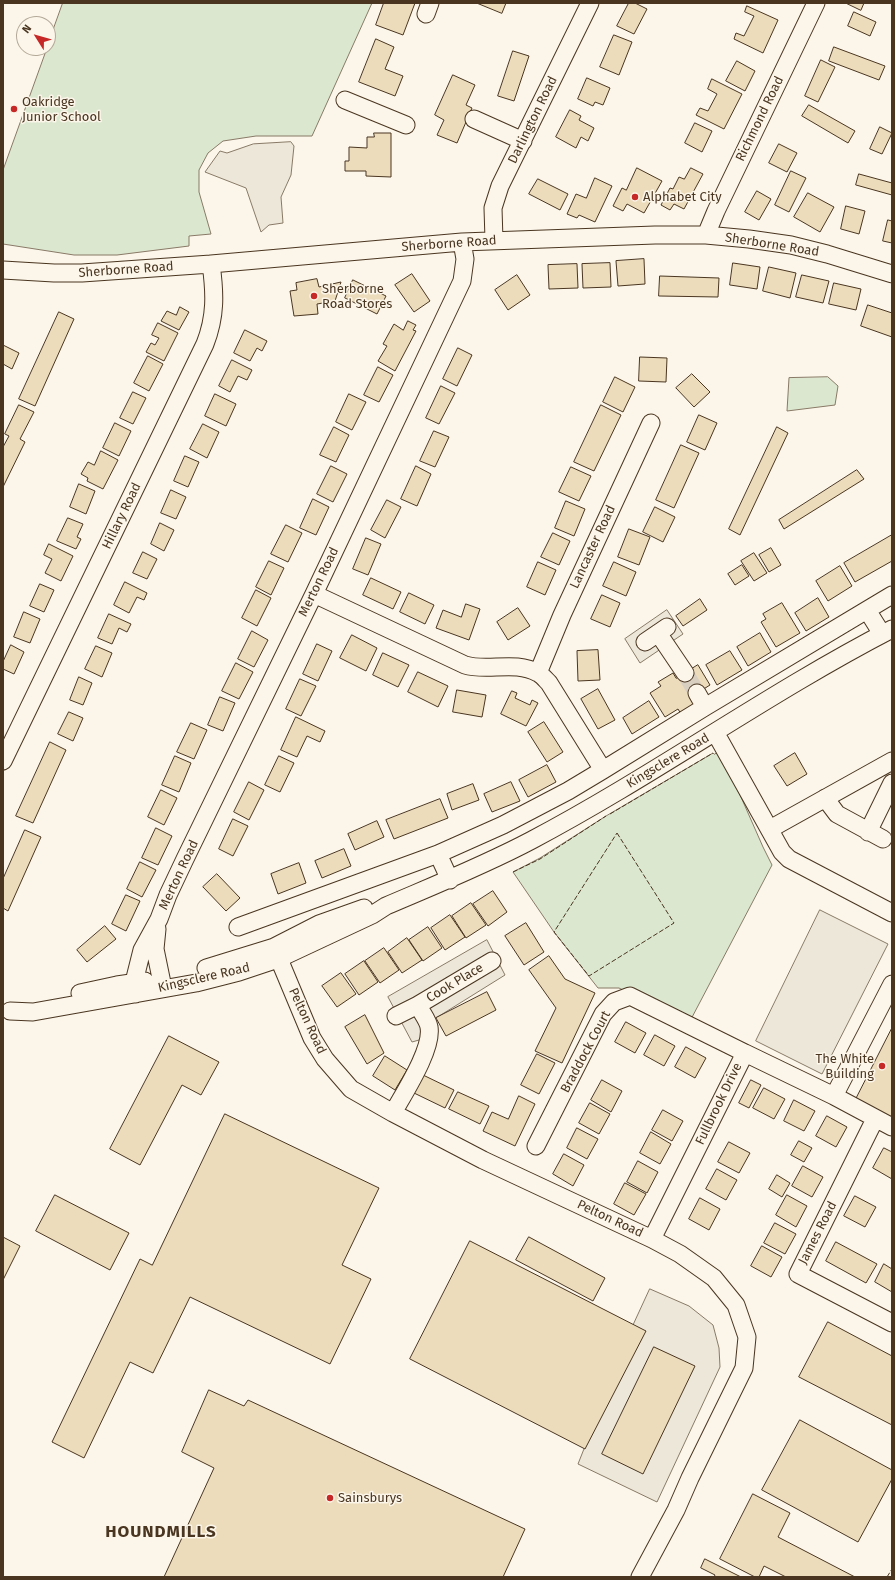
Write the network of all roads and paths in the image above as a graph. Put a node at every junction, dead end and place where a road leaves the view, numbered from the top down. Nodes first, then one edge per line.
1 (590, 3) edge
2 (816, 3) edge
3 (345, 100) dead end
4 (474, 119) dead end
5 (406, 125) dead end
6 (523, 141) junction
7 (706, 236) junction
8 (494, 240) junction
9 (462, 242) junction
10 (211, 264) junction
11 (3, 270) edge
12 (892, 274) edge
13 (651, 423) dead end
14 (314, 594) junction
15 (892, 595) edge
16 (867, 610) junction
17 (887, 631) edge
18 (657, 634) dead end
19 (538, 673) junction
20 (684, 673) tunnel mouth
21 (715, 732) junction
22 (3, 761) edge
23 (892, 761) edge
24 (603, 770) junction
25 (892, 783) edge
26 (825, 798) junction
27 (770, 830) junction
28 (438, 854) junction
29 (450, 880) junction
30 (892, 913) edge
31 (159, 919) junction
32 (238, 927) dead end
33 (276, 953) junction
34 (492, 961) dead end
35 (162, 983) junction
36 (892, 984) edge
37 (134, 988) junction
38 (418, 1005) junction
39 (7, 1012) edge
40 (396, 1016) dead end
41 (745, 1053) junction
42 (834, 1096) junction
43 (393, 1113) junction
44 (875, 1119) junction
45 (892, 1127) edge
46 (536, 1146) dead end
47 (652, 1239) junction
48 (892, 1323) edge
49 (640, 1577) edge

1 - 6 street, Darlington Road
2 - 7 street, Richmond Road
3 - 5 street
4 - 6 street
6 - 8 street, Darlington Road
7 - 8 street, Sherborne Road
7 - 12 street, Sherborne Road
8 - 9 street, Sherborne Road
9 - 10 street, Sherborne Road
9 - 14 street, Merton Road
10 - 11 street, Sherborne Road
10 - 22 street, Hillary Road
13 - 19 street, Lancaster Road
14 - 19 street
14 - 31 street, Merton Road
15 - 16 street, Kingsclere Road
16 - 17 street, Kingsclere Road
16 - 24 street, Kingsclere Road
17 - 21 street, Kingsclere Road
18 - 20 street
19 - 24 street
21 - 27 street
21 - 29 street, Kingsclere Road
23 - 26 street
24 - 28 street, Kingsclere Road
25 - 26 street
26 - 27 street
27 - 30 street
28 - 29 street
28 - 32 street, Kingsclere Road
29 - 33 street, Kingsclere Road
31 - 35 street, Merton Road
31 - 37 street, Merton Road
33 - 35 street, Kingsclere Road
33 - 43 street, Pelton Road
34 - 38 street, Cook Place
35 - 37 street, Kingsclere Road
36 - 42 street
37 - 39 street, Kingsclere Road
38 - 40 street
38 - 43 street, Cook Place
41 - 42 street, Fullbrook Drive
41 - 46 street, Braddock Court
41 - 47 street, Fullbrook Drive
42 - 44 street, Fullbrook Drive
43 - 47 street, Pelton Road
44 - 45 street, Fullbrook Drive
44 - 48 street, James Road
47 - 49 street, Pelton Road

